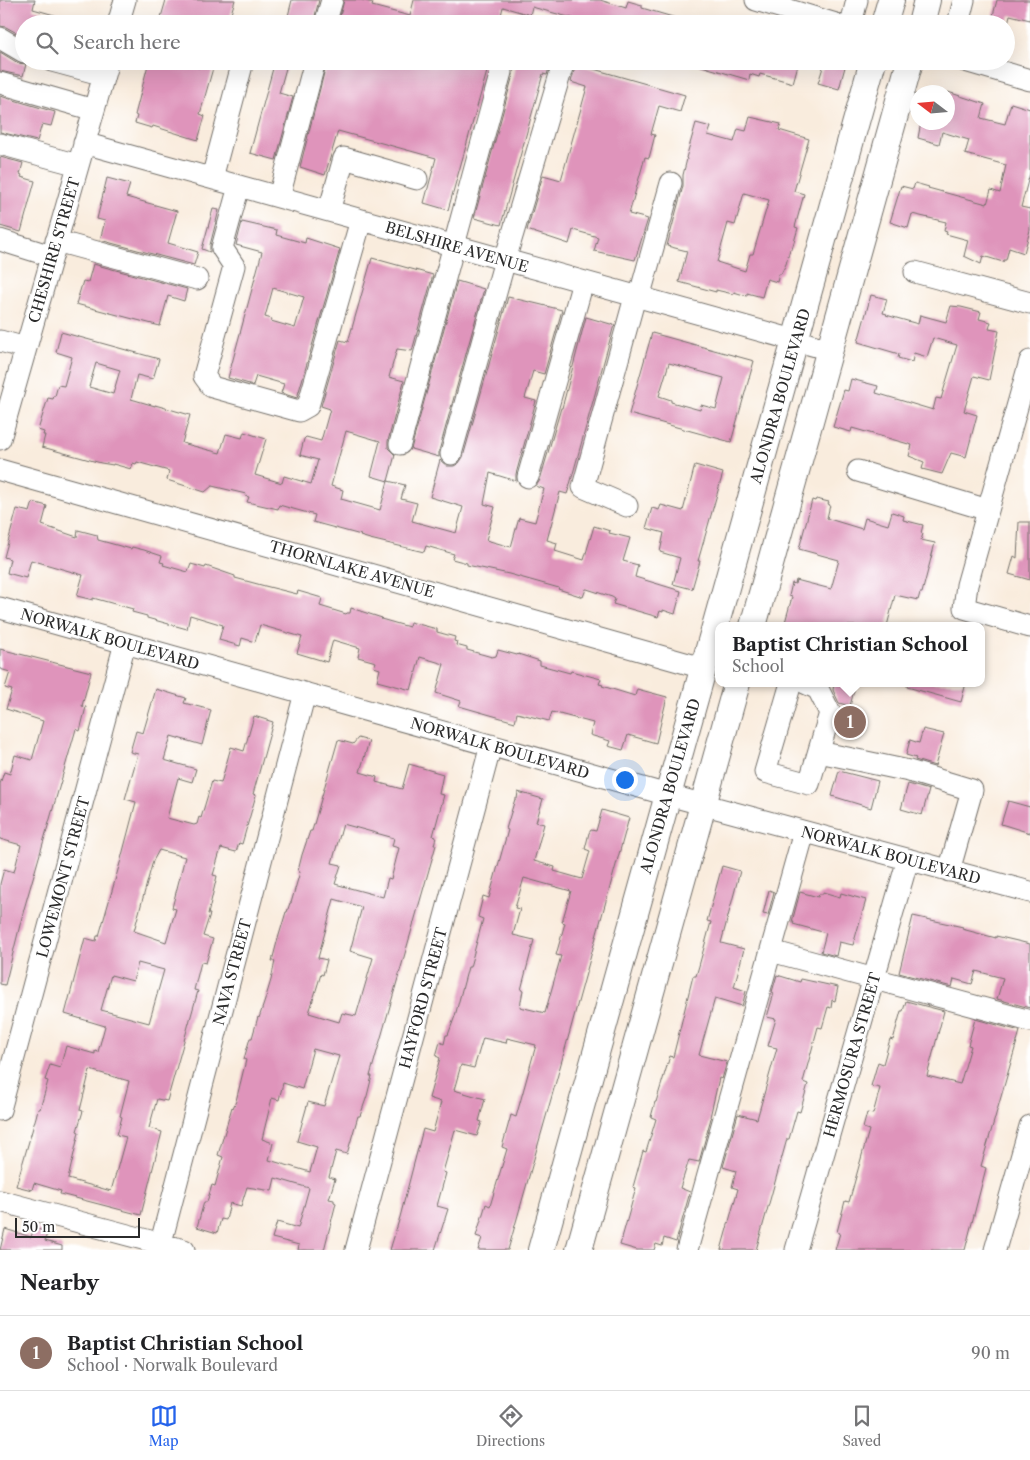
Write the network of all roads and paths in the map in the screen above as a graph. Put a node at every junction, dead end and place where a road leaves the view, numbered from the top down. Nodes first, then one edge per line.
1 (125, 0) edge
2 (332, 0) edge
3 (756, 0) edge
4 (857, 0) edge
5 (891, 0) edge
6 (927, 0) edge
7 (964, 0) edge
8 (121, 15) edge
9 (328, 15) edge
10 (806, 15) edge
11 (853, 15) edge
12 (887, 15) edge
13 (923, 15) edge
14 (960, 15) edge
15 (0, 38) edge
16 (15, 47) edge
17 (105, 70) edge
18 (241, 70) edge
19 (313, 70) edge
20 (561, 70) edge
21 (871, 70) edge
22 (908, 70) edge
23 (996, 70) edge
24 (501, 72) dead end
25 (1030, 80) edge
26 (0, 83) edge
27 (94, 110) junction
28 (84, 143) junction
29 (0, 144) edge
30 (78, 165) junction
31 (212, 178) junction
32 (417, 178) dead end
33 (672, 183) dead end
34 (239, 186) junction
35 (279, 197) junction
36 (328, 211) junction
37 (368, 222) junction
38 (0, 240) edge
39 (454, 246) junction
40 (54, 249) junction
41 (505, 260) junction
42 (915, 272) dead end
43 (197, 279) dead end
44 (583, 282) junction
45 (637, 297) junction
46 (1030, 303) edge
47 (0, 341) edge
48 (795, 341) junction
49 (26, 348) junction
50 (830, 350) junction
51 (1030, 361) edge
52 (320, 413) dead end
53 (0, 439) edge
54 (400, 444) dead end
55 (451, 454) dead end
56 (0, 470) edge
57 (858, 471) dead end
58 (528, 476) dead end
59 (627, 506) dead end
60 (988, 510) junction
61 (0, 608) edge
62 (716, 622) edge
63 (754, 622) edge
64 (715, 625) edge
65 (1030, 627) edge
66 (125, 643) junction
67 (703, 668) junction
68 (736, 687) edge
69 (790, 687) edge
70 (814, 687) edge
71 (305, 693) junction
72 (491, 745) junction
73 (819, 752) junction
74 (668, 795) junction
75 (703, 804) junction
76 (804, 832) junction
77 (908, 859) junction
78 (950, 870) junction
79 (1030, 892) edge
80 (771, 951) junction
81 (874, 979) junction
82 (1030, 1021) edge
83 (0, 1110) edge
84 (1030, 1126) edge
85 (0, 1201) edge
86 (160, 1247) edge
87 (184, 1250) edge
88 (356, 1250) edge
89 (541, 1250) edge
90 (579, 1250) edge
91 (687, 1250) edge
92 (796, 1250) edge
93 (995, 1250) edge

1 - 8 street
2 - 9 street
3 - 10 street
4 - 11 street
5 - 12 main road
6 - 13 main road
7 - 14 street
15 - 16 street
17 - 27 street, CHESHIRE STREET
18 - 31 street
19 - 35 street
20 - 41 street
21 - 48 main road, ALONDRA BOULEVARD
22 - 50 main road
23 - 25 street
24 - 39 street
26 - 27 street
27 - 28 street, CHESHIRE STREET
28 - 30 street, CHESHIRE STREET
28 - 31 street, BELSHIRE AVENUE
29 - 30 street
30 - 40 street, CHESHIRE STREET
31 - 34 street, BELSHIRE AVENUE
32 - 36 street
33 - 45 street
34 - 35 street, BELSHIRE AVENUE
34 - 37 street
35 - 36 street, BELSHIRE AVENUE
36 - 37 street, BELSHIRE AVENUE
37 - 39 street, BELSHIRE AVENUE
37 - 52 street
38 - 40 street
39 - 41 street, BELSHIRE AVENUE
39 - 54 street
40 - 43 street
40 - 49 street, CHESHIRE STREET
41 - 44 street, BELSHIRE AVENUE
41 - 55 street
42 - 46 street
44 - 45 street, BELSHIRE AVENUE
44 - 58 street
45 - 48 street, BELSHIRE AVENUE
45 - 59 street
47 - 49 street
48 - 50 street, BELSHIRE AVENUE
48 - 62 main road, ALONDRA BOULEVARD
49 - 53 street, CHESHIRE STREET
50 - 63 main road
51 - 60 street
56 - 67 street, THORNLAKE AVENUE
57 - 60 street
60 - 65 street
61 - 66 street, NORWALK BOULEVARD
64 - 67 main road, ALONDRA BOULEVARD
66 - 71 street, NORWALK BOULEVARD
66 - 83 street, LOWEMONT STREET
67 - 74 main road, ALONDRA BOULEVARD
68 - 75 main road
69 - 73 street
70 - 73 street
71 - 72 street, NORWALK BOULEVARD
71 - 86 street, NAVA STREET
72 - 74 street, NORWALK BOULEVARD
72 - 88 street, HAYFORD STREET
73 - 78 street
74 - 75 street, NORWALK BOULEVARD
74 - 89 main road, ALONDRA BOULEVARD
75 - 76 street, NORWALK BOULEVARD
75 - 90 main road
76 - 77 street, NORWALK BOULEVARD
76 - 80 street
77 - 78 street, NORWALK BOULEVARD
77 - 81 street, HERMOSURA STREET
78 - 79 street, NORWALK BOULEVARD
80 - 81 street
80 - 91 street
81 - 82 street
81 - 92 street, HERMOSURA STREET
84 - 93 street
85 - 86 street
86 - 87 street

